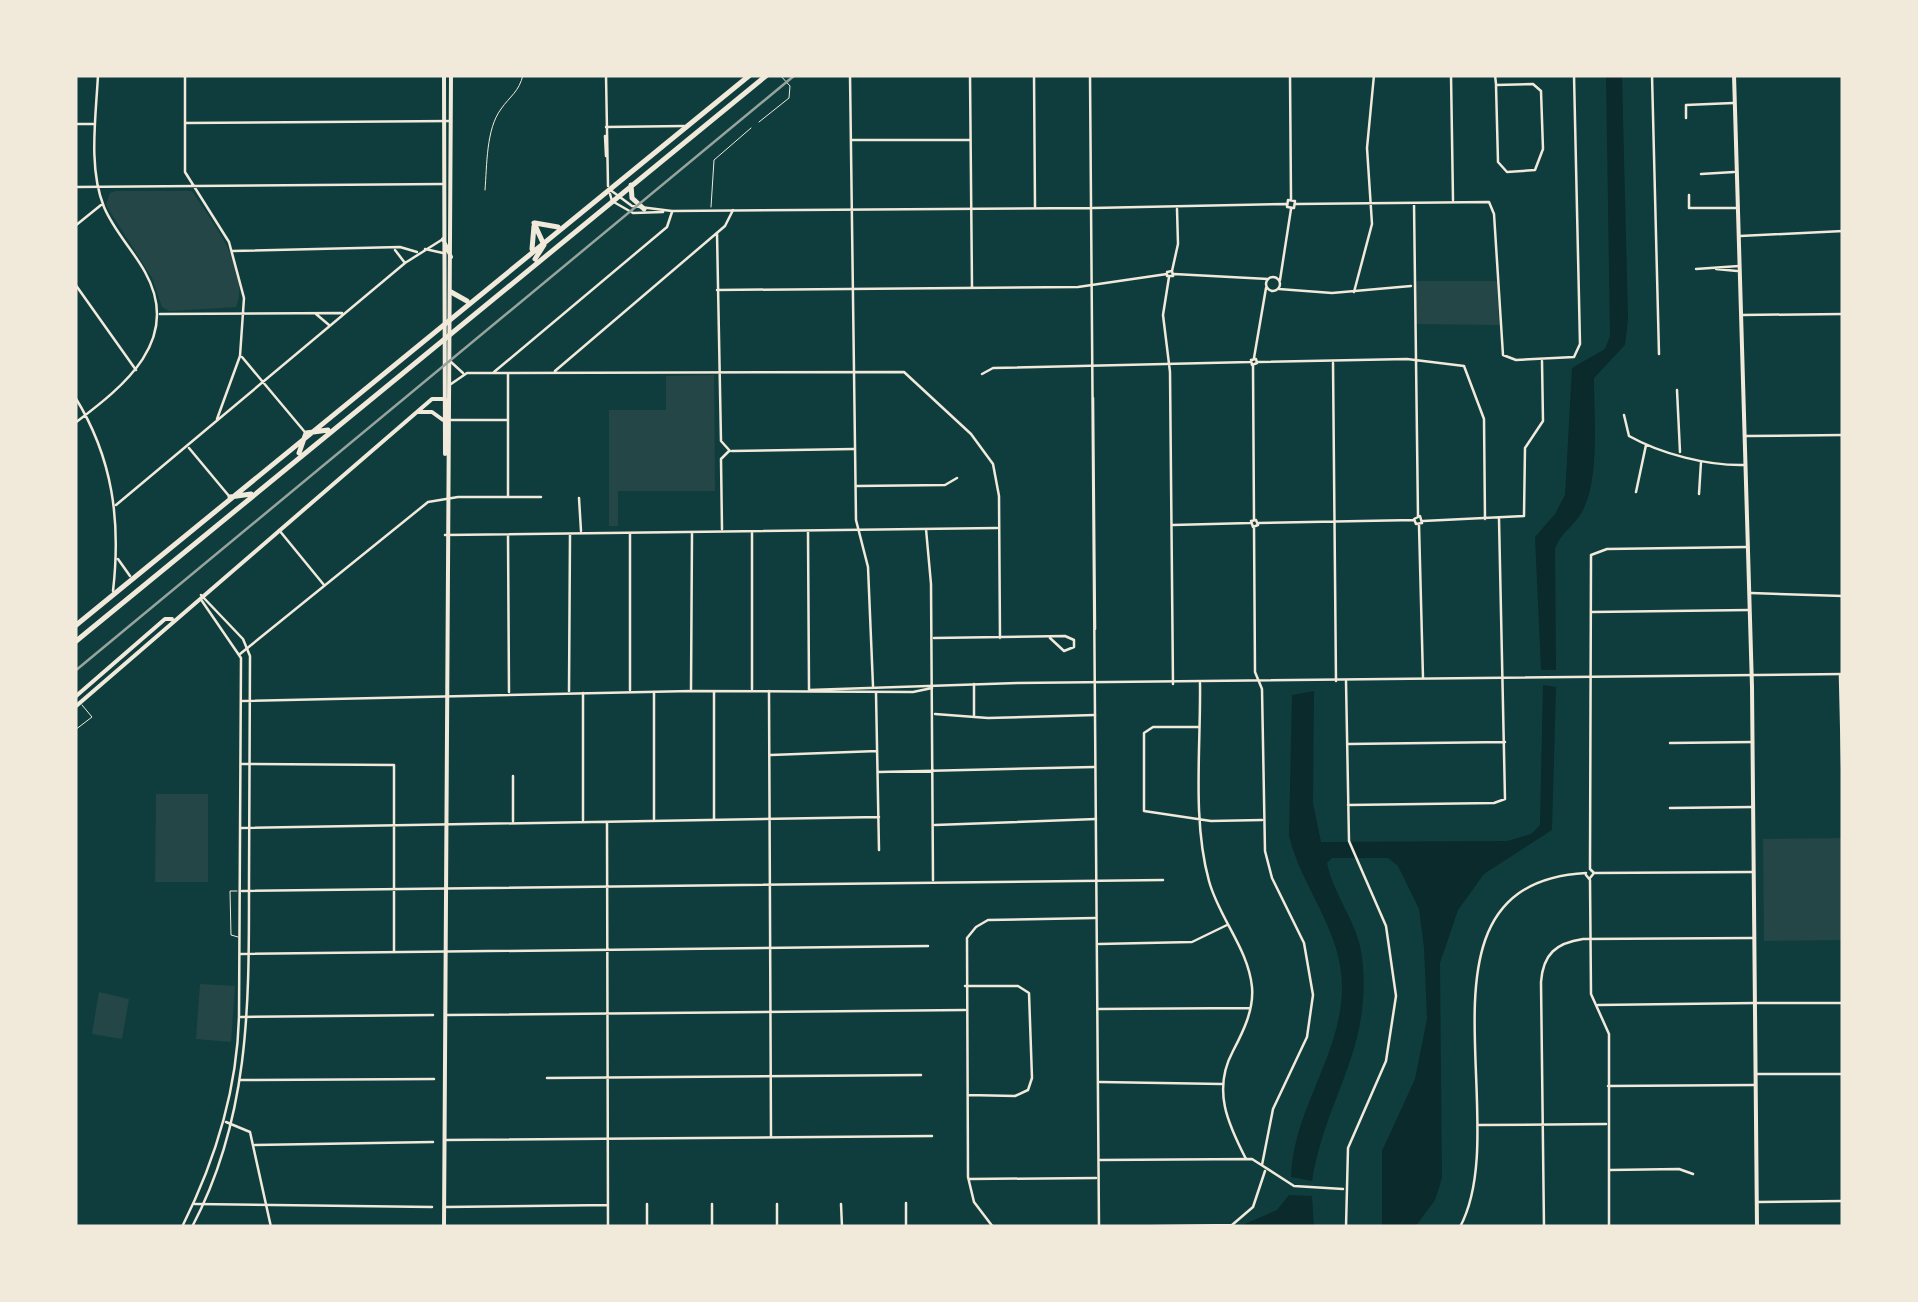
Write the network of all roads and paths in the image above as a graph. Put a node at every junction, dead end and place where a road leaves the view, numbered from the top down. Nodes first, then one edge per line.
1 (98, 75) edge
2 (184, 75) edge
3 (444, 75) edge
4 (451, 75) edge
5 (524, 75) edge
6 (606, 75) edge
7 (750, 75) edge
8 (767, 75) edge
9 (780, 75) edge
10 (850, 75) edge
11 (970, 75) edge
12 (1034, 75) edge
13 (1090, 75) edge
14 (1290, 75) edge
15 (1374, 75) edge
16 (1451, 75) edge
17 (1495, 75) edge
18 (1574, 75) edge
19 (1652, 75) edge
20 (1734, 75) edge
21 (1496, 85) junction
22 (1734, 104) junction
23 (1686, 118) dead end
24 (444, 122) junction
25 (451, 122) junction
26 (759, 122) dead end
27 (184, 123) junction
28 (75, 124) edge
29 (96, 124) junction
30 (606, 126) junction
31 (661, 126) junction
32 (686, 126) junction
33 (751, 128) dead end
34 (671, 138) junction
35 (850, 140) junction
36 (970, 140) junction
37 (1736, 172) junction
38 (1701, 174) dead end
39 (443, 184) junction
40 (452, 184) junction
41 (630, 185) junction
42 (212, 186) junction
43 (75, 187) edge
44 (194, 187) junction
45 (99, 188) junction
46 (609, 188) junction
47 (484, 190) dead end
48 (1688, 194) dead end
49 (614, 198) junction
50 (202, 199) junction
51 (1291, 199) junction
52 (1453, 201) junction
53 (1414, 202) junction
54 (103, 203) junction
55 (1373, 203) junction
56 (1286, 204) junction
57 (1296, 204) junction
58 (644, 208) junction
59 (1091, 208) junction
60 (1177, 208) junction
61 (1738, 208) junction
62 (971, 209) junction
63 (1035, 209) junction
64 (1291, 209) junction
65 (711, 210) junction
66 (733, 210) junction
67 (852, 210) junction
68 (672, 211) junction
69 (534, 223) junction
70 (75, 226) edge
71 (561, 227) junction
72 (453, 228) junction
73 (1843, 231) edge
74 (717, 233) junction
75 (1738, 236) junction
76 (443, 238) junction
77 (543, 241) junction
78 (393, 249) junction
79 (423, 249) junction
80 (532, 250) junction
81 (232, 251) junction
82 (418, 252) junction
83 (443, 253) junction
84 (452, 258) junction
85 (534, 262) junction
86 (405, 263) junction
87 (1282, 264) junction
88 (1739, 268) junction
89 (1696, 269) dead end
90 (1170, 274) junction
91 (1270, 278) junction
92 (1250, 279) junction
93 (1280, 282) junction
94 (75, 284) edge
95 (1092, 285) junction
96 (1412, 286) junction
97 (1266, 287) junction
98 (972, 288) junction
99 (1292, 288) junction
100 (717, 290) junction
101 (853, 290) junction
102 (1276, 290) junction
103 (451, 292) junction
104 (1354, 292) junction
105 (470, 301) junction
106 (1264, 302) junction
107 (344, 312) junction
108 (315, 313) junction
109 (158, 314) junction
110 (245, 314) junction
111 (1843, 314) edge
112 (1741, 315) junction
113 (450, 316) junction
114 (443, 323) junction
115 (330, 325) junction
116 (450, 331) junction
117 (443, 336) junction
118 (1659, 354) dead end
119 (240, 356) junction
120 (1542, 360) junction
121 (1332, 361) junction
122 (450, 362) junction
123 (1254, 362) junction
124 (1414, 362) junction
125 (1169, 364) junction
126 (1093, 366) junction
127 (854, 369) junction
128 (719, 370) junction
129 (137, 372) junction
130 (554, 372) junction
131 (492, 373) junction
132 (508, 373) junction
133 (464, 374) junction
134 (982, 374) dead end
135 (263, 382) junction
136 (451, 384) junction
137 (1677, 390) dead end
138 (75, 396) edge
139 (443, 398) junction
140 (416, 412) junction
141 (85, 415) junction
142 (1624, 415) dead end
143 (443, 420) junction
144 (451, 420) junction
145 (508, 420) junction
146 (216, 421) junction
147 (75, 423) edge
148 (330, 429) junction
149 (450, 432) junction
150 (306, 433) junction
151 (1843, 435) edge
152 (1744, 436) junction
153 (1647, 444) junction
154 (187, 446) junction
155 (855, 450) junction
156 (730, 451) junction
157 (1680, 453) junction
158 (299, 455) junction
159 (447, 456) junction
160 (1701, 461) junction
161 (1745, 465) junction
162 (957, 478) dead end
163 (855, 486) junction
164 (1636, 492) dead end
165 (252, 494) junction
166 (1699, 494) dead end
167 (230, 497) junction
168 (508, 497) junction
169 (541, 497) dead end
170 (446, 498) junction
171 (579, 498) dead end
172 (116, 504) junction
173 (223, 518) junction
174 (1416, 518) junction
175 (1486, 519) junction
176 (1499, 519) junction
177 (1334, 522) junction
178 (1254, 523) junction
179 (1421, 523) junction
180 (1172, 524) junction
181 (926, 528) junction
182 (999, 528) junction
183 (858, 529) junction
184 (278, 530) junction
185 (722, 530) junction
186 (752, 530) junction
187 (808, 530) junction
188 (692, 531) junction
189 (630, 532) junction
190 (570, 533) junction
191 (581, 533) junction
192 (508, 534) junction
193 (446, 535) junction
194 (1748, 547) junction
195 (118, 558) junction
196 (117, 566) junction
197 (134, 578) junction
198 (150, 579) junction
199 (126, 585) junction
200 (326, 586) junction
201 (1749, 593) junction
202 (113, 595) junction
203 (201, 595) junction
204 (1843, 596) edge
205 (121, 603) junction
206 (1750, 610) junction
207 (1591, 612) junction
208 (172, 619) junction
209 (75, 626) edge
210 (932, 638) junction
211 (1000, 638) junction
212 (1050, 638) junction
213 (75, 642) edge
214 (248, 649) junction
215 (240, 654) junction
216 (1841, 674) edge
217 (1752, 675) junction
218 (1590, 677) junction
219 (1504, 678) junction
220 (1423, 680) junction
221 (1336, 681) junction
222 (1346, 681) junction
223 (1259, 682) junction
224 (1200, 683) junction
225 (974, 684) junction
226 (1095, 684) junction
227 (1173, 684) junction
228 (933, 688) junction
229 (752, 690) junction
230 (808, 690) junction
231 (874, 690) junction
232 (691, 691) junction
233 (714, 691) junction
234 (769, 691) junction
235 (583, 692) junction
236 (630, 692) junction
237 (654, 692) junction
238 (569, 693) junction
239 (509, 694) junction
240 (75, 697) edge
241 (445, 697) junction
242 (241, 701) junction
243 (250, 701) junction
244 (78, 705) edge
245 (933, 714) junction
246 (1095, 715) junction
247 (974, 717) junction
248 (1201, 727) junction
249 (75, 730) edge
250 (1506, 742) junction
251 (1753, 742) junction
252 (1670, 743) dead end
253 (1347, 744) junction
254 (1842, 744) edge
255 (878, 751) junction
256 (769, 756) junction
257 (240, 764) junction
258 (250, 764) junction
259 (1096, 767) junction
260 (933, 771) junction
261 (878, 772) junction
262 (513, 776) dead end
263 (1843, 802) edge
264 (1348, 805) junction
265 (1753, 806) junction
266 (1670, 808) dead end
267 (879, 817) junction
268 (1202, 818) junction
269 (769, 819) junction
270 (1096, 819) junction
271 (654, 820) junction
272 (714, 820) junction
273 (1263, 820) junction
274 (583, 822) junction
275 (607, 822) junction
276 (513, 823) junction
277 (933, 824) junction
278 (445, 825) junction
279 (394, 826) junction
280 (240, 828) junction
281 (249, 828) junction
282 (879, 850) dead end
283 (1754, 872) junction
284 (1590, 873) junction
285 (933, 880) junction
286 (1163, 880) dead end
287 (1096, 881) junction
288 (770, 884) junction
289 (608, 886) junction
290 (445, 888) junction
291 (394, 889) junction
292 (240, 891) junction
293 (249, 891) junction
294 (1097, 918) junction
295 (1228, 925) junction
296 (240, 938) junction
297 (1755, 938) junction
298 (1591, 939) junction
299 (1097, 944) junction
300 (928, 946) dead end
301 (771, 948) junction
302 (608, 950) junction
303 (445, 952) junction
304 (394, 953) junction
305 (240, 954) junction
306 (249, 954) junction
307 (965, 986) junction
308 (1756, 1003) junction
309 (1843, 1003) edge
310 (1596, 1005) junction
311 (1250, 1008) junction
312 (1098, 1009) junction
313 (966, 1010) junction
314 (771, 1012) junction
315 (608, 1014) junction
316 (433, 1015) dead end
317 (445, 1015) junction
318 (239, 1018) junction
319 (248, 1018) junction
320 (922, 1074) dead end
321 (1756, 1074) junction
322 (1843, 1074) edge
323 (771, 1075) junction
324 (608, 1077) junction
325 (547, 1078) dead end
326 (434, 1079) dead end
327 (234, 1080) junction
328 (242, 1080) junction
329 (1098, 1082) junction
330 (1222, 1084) junction
331 (1608, 1086) junction
332 (1756, 1086) junction
333 (966, 1095) junction
334 (224, 1122) junction
335 (233, 1124) junction
336 (1608, 1124) junction
337 (1477, 1125) junction
338 (1543, 1125) junction
339 (932, 1136) dead end
340 (771, 1139) junction
341 (444, 1140) junction
342 (608, 1140) junction
343 (433, 1142) dead end
344 (255, 1145) junction
345 (1246, 1159) junction
346 (1099, 1160) junction
347 (1264, 1166) junction
348 (1609, 1170) junction
349 (1693, 1174) dead end
350 (1099, 1178) junction
351 (968, 1179) junction
352 (1346, 1189) junction
353 (1843, 1201) edge
354 (1758, 1202) junction
355 (906, 1203) dead end
356 (194, 1204) junction
357 (647, 1204) dead end
358 (712, 1204) dead end
359 (776, 1204) dead end
360 (842, 1204) dead end
361 (608, 1205) junction
362 (203, 1206) junction
363 (268, 1207) junction
364 (432, 1207) dead end
365 (444, 1207) junction
366 (182, 1227) edge
367 (192, 1227) edge
368 (271, 1227) edge
369 (444, 1227) edge
370 (608, 1227) edge
371 (647, 1227) edge
372 (712, 1227) edge
373 (777, 1227) edge
374 (842, 1227) edge
375 (906, 1227) edge
376 (993, 1227) edge
377 (1100, 1227) edge
378 (1346, 1227) edge
379 (1460, 1227) edge
380 (1544, 1227) edge
381 (1609, 1227) edge
382 (1758, 1227) edge

1 - 29 street
2 - 27 street
3 - 24 main road
4 - 25 main road
5 - 47 street
6 - 30 street
7 - 32 highway
8 - 41 highway
9 - 26 street
10 - 35 street
11 - 36 street
12 - 63 street
13 - 59 street
14 - 51 street
15 - 55 street
16 - 52 street
17 - 21 street
18 - 120 street
19 - 118 street
20 - 22 main road
21 - 21 street
22 - 23 street
22 - 37 main road
24 - 25 street
24 - 27 street
24 - 39 main road
25 - 40 main road
27 - 44 street
28 - 29 street
29 - 45 street
30 - 31 street
30 - 46 street
31 - 32 street
31 - 34 street
32 - 34 highway
33 - 65 street
34 - 46 highway
35 - 36 street
35 - 67 street
36 - 62 street
37 - 38 street
37 - 61 main road
39 - 40 street
39 - 42 street
39 - 76 main road
40 - 72 main road
41 - 49 highway
41 - 58 highway
42 - 44 street
42 - 50 street
43 - 45 street
44 - 45 street
44 - 50 street
45 - 54 street
46 - 49 street
46 - 71 highway
48 - 61 street
49 - 58 street
49 - 68 street
49 - 85 highway
50 - 81 street
51 - 56 street
51 - 57 street
52 - 53 street
52 - 120 street
53 - 55 street
53 - 96 street
54 - 70 street
54 - 109 street
55 - 57 street
55 - 104 street
56 - 60 street
56 - 64 street
57 - 64 street
58 - 68 street
59 - 60 street
59 - 63 street
59 - 95 street
60 - 90 street
61 - 75 main road
62 - 63 street
62 - 67 street
62 - 98 street
64 - 87 street
65 - 66 street
65 - 68 street
66 - 67 street
66 - 74 street
67 - 101 street
68 - 131 street
69 - 71 highway
69 - 77 highway
69 - 80 highway
71 - 77 highway
72 - 76 main road
72 - 84 main road
73 - 75 street
74 - 100 street
74 - 130 street
75 - 88 main road
76 - 79 street
76 - 83 main road
76 - 84 main road
77 - 80 highway
77 - 85 highway
78 - 81 street
78 - 82 street
78 - 86 street
79 - 82 street
79 - 83 street
80 - 105 highway
81 - 110 street
82 - 86 street
83 - 114 main road
84 - 103 main road
85 - 116 highway
86 - 107 street
87 - 91 street
87 - 93 street
88 - 89 street
88 - 112 main road
90 - 92 street
90 - 95 street
90 - 125 street
91 - 92 street
91 - 93 street
91 - 97 street
92 - 97 street
93 - 99 street
93 - 102 street
94 - 129 street
95 - 98 street
95 - 126 street
96 - 104 street
96 - 124 street
97 - 102 street
97 - 106 street
98 - 101 street
99 - 102 street
99 - 104 street
100 - 101 street
100 - 128 street
101 - 127 street
102 - 106 street
103 - 105 highway
103 - 113 main road
105 - 113 highway
106 - 123 street
107 - 108 street
107 - 115 street
108 - 110 street
108 - 115 street
109 - 110 street
109 - 129 street
110 - 119 street
111 - 112 street
112 - 152 main road
113 - 114 highway
113 - 116 main road
114 - 117 main road
114 - 150 highway
115 - 135 street
116 - 117 highway
116 - 122 main road
117 - 139 main road
117 - 148 highway
119 - 135 street
119 - 146 street
120 - 176 street
121 - 123 street
121 - 124 street
121 - 177 street
122 - 133 street
122 - 136 main road
123 - 125 street
123 - 178 street
124 - 174 street
124 - 175 street
125 - 126 street
125 - 180 street
126 - 134 street
126 - 226 street
127 - 128 street
127 - 155 street
127 - 182 street
128 - 130 street
128 - 156 street
129 - 141 street
130 - 132 street
131 - 132 street
131 - 133 street
132 - 145 street
133 - 136 street
135 - 146 street
135 - 150 street
136 - 144 main road
137 - 157 street
138 - 141 street
139 - 140 main road
139 - 143 main road
139 - 149 main road
140 - 143 main road
140 - 184 main road
141 - 147 street
141 - 172 street
142 - 153 street
143 - 159 main road
144 - 145 street
144 - 149 main road
145 - 168 street
146 - 154 street
148 - 150 highway
148 - 158 highway
149 - 159 main road
150 - 158 highway
150 - 167 highway
151 - 152 street
152 - 161 main road
153 - 157 street
153 - 164 street
154 - 167 street
154 - 172 street
155 - 156 street
155 - 163 street
156 - 185 street
157 - 160 street
158 - 165 highway
159 - 170 main road
160 - 161 street
160 - 166 street
161 - 194 main road
162 - 163 street
163 - 183 street
165 - 167 highway
165 - 173 highway
167 - 173 highway
167 - 197 highway
168 - 169 street
168 - 170 street
170 - 193 main road
170 - 200 street
171 - 191 street
172 - 195 street
173 - 198 highway
174 - 177 street
174 - 179 street
175 - 176 street
175 - 179 street
176 - 219 street
177 - 178 street
177 - 221 street
178 - 180 street
178 - 223 street
179 - 220 street
180 - 227 street
181 - 182 street
181 - 183 street
181 - 210 street
182 - 211 street
183 - 187 street
183 - 231 street
184 - 200 street
184 - 203 main road
185 - 186 street
185 - 188 street
186 - 187 street
186 - 229 street
187 - 230 street
188 - 189 street
188 - 232 street
189 - 191 street
189 - 236 street
190 - 191 street
190 - 192 street
190 - 238 street
192 - 193 street
192 - 239 street
193 - 241 main road
194 - 201 main road
194 - 207 street
195 - 196 street
195 - 197 street
196 - 199 street
196 - 202 street
197 - 199 highway
198 - 199 highway
198 - 205 highway
199 - 202 highway
199 - 205 highway
200 - 214 street
201 - 204 street
201 - 206 main road
202 - 209 highway
203 - 208 main road
203 - 214 street
203 - 215 street
205 - 213 highway
206 - 207 street
206 - 217 main road
207 - 218 street
208 - 240 main road
208 - 244 main road
210 - 211 street
210 - 228 street
211 - 212 street
212 - 212 street
214 - 215 street
214 - 243 street
215 - 242 street
216 - 217 street
216 - 254 street
217 - 218 street
217 - 251 main road
218 - 219 street
218 - 284 street
219 - 220 street
219 - 250 street
220 - 222 street
221 - 222 street
221 - 223 street
222 - 253 street
223 - 224 street
223 - 273 street
224 - 227 street
224 - 248 street
225 - 226 street
225 - 228 street
225 - 247 street
226 - 227 street
226 - 246 street
228 - 231 street
228 - 245 street
229 - 233 street
229 - 234 street
230 - 231 street
230 - 234 street
231 - 255 street
232 - 233 street
232 - 237 street
233 - 272 street
234 - 256 street
235 - 236 street
235 - 238 street
235 - 274 street
236 - 237 street
237 - 271 street
238 - 239 street
239 - 241 street
241 - 243 street
241 - 278 main road
242 - 243 street
242 - 257 street
243 - 258 street
244 - 249 street
245 - 247 street
245 - 260 street
246 - 247 street
246 - 259 street
248 - 268 street
248 - 268 street
250 - 253 street
250 - 264 street
251 - 252 street
251 - 265 main road
253 - 264 street
254 - 263 street
255 - 256 street
255 - 261 street
256 - 269 street
257 - 258 street
257 - 280 street
258 - 279 street
258 - 281 street
259 - 260 street
259 - 270 street
260 - 261 street
260 - 277 street
261 - 267 street
262 - 276 street
264 - 352 street
265 - 266 street
265 - 283 main road
267 - 269 street
267 - 282 street
268 - 273 street
268 - 295 street
269 - 272 street
269 - 288 street
270 - 277 street
270 - 287 street
271 - 272 street
271 - 275 street
273 - 347 street
274 - 275 street
274 - 276 street
275 - 289 street
276 - 278 street
277 - 285 street
278 - 279 street
278 - 290 main road
279 - 281 street
279 - 291 street
280 - 281 street
280 - 292 street
281 - 293 street
283 - 284 street
283 - 297 main road
284 - 298 street
284 - 337 street
285 - 287 street
285 - 288 street
286 - 287 street
287 - 294 street
288 - 289 street
288 - 301 street
289 - 290 street
289 - 302 street
290 - 291 street
290 - 303 main road
291 - 293 street
291 - 304 street
292 - 293 street
292 - 296 street
292 - 296 street
293 - 306 street
294 - 299 street
294 - 307 street
295 - 299 street
295 - 311 street
296 - 305 street
297 - 298 street
297 - 308 main road
298 - 310 street
298 - 338 street
299 - 312 street
300 - 301 street
301 - 302 street
301 - 314 street
302 - 303 street
302 - 315 street
303 - 304 street
303 - 317 main road
304 - 306 street
305 - 306 street
305 - 318 street
306 - 319 street
307 - 313 street
307 - 333 street
308 - 309 street
308 - 310 street
308 - 321 main road
310 - 331 street
311 - 312 street
311 - 330 street
312 - 329 street
313 - 314 street
313 - 333 street
314 - 315 street
314 - 323 street
315 - 317 street
315 - 324 street
316 - 319 street
317 - 341 main road
318 - 319 street
318 - 327 street
319 - 328 street
320 - 323 street
321 - 322 street
321 - 332 main road
323 - 324 street
323 - 340 street
324 - 325 street
324 - 342 street
326 - 328 street
327 - 328 street
327 - 334 street
328 - 335 street
329 - 330 street
329 - 346 street
330 - 345 street
331 - 332 street
331 - 336 street
332 - 354 main road
333 - 351 street
334 - 335 street
334 - 356 street
335 - 344 street
335 - 362 street
336 - 338 street
336 - 348 street
337 - 338 street
337 - 379 street
338 - 380 street
339 - 340 street
340 - 342 street
341 - 342 street
341 - 365 main road
342 - 361 street
343 - 344 street
344 - 363 street
345 - 346 street
345 - 347 street
346 - 350 street
347 - 352 street
347 - 377 street
348 - 349 street
348 - 381 street
350 - 351 street
350 - 377 street
351 - 376 street
352 - 378 street
353 - 354 street
354 - 382 main road
355 - 375 street
356 - 362 street
356 - 366 street
357 - 371 street
358 - 372 street
359 - 373 street
360 - 374 street
361 - 365 street
361 - 370 street
362 - 363 street
362 - 367 street
363 - 364 street
363 - 368 street
365 - 369 main road

